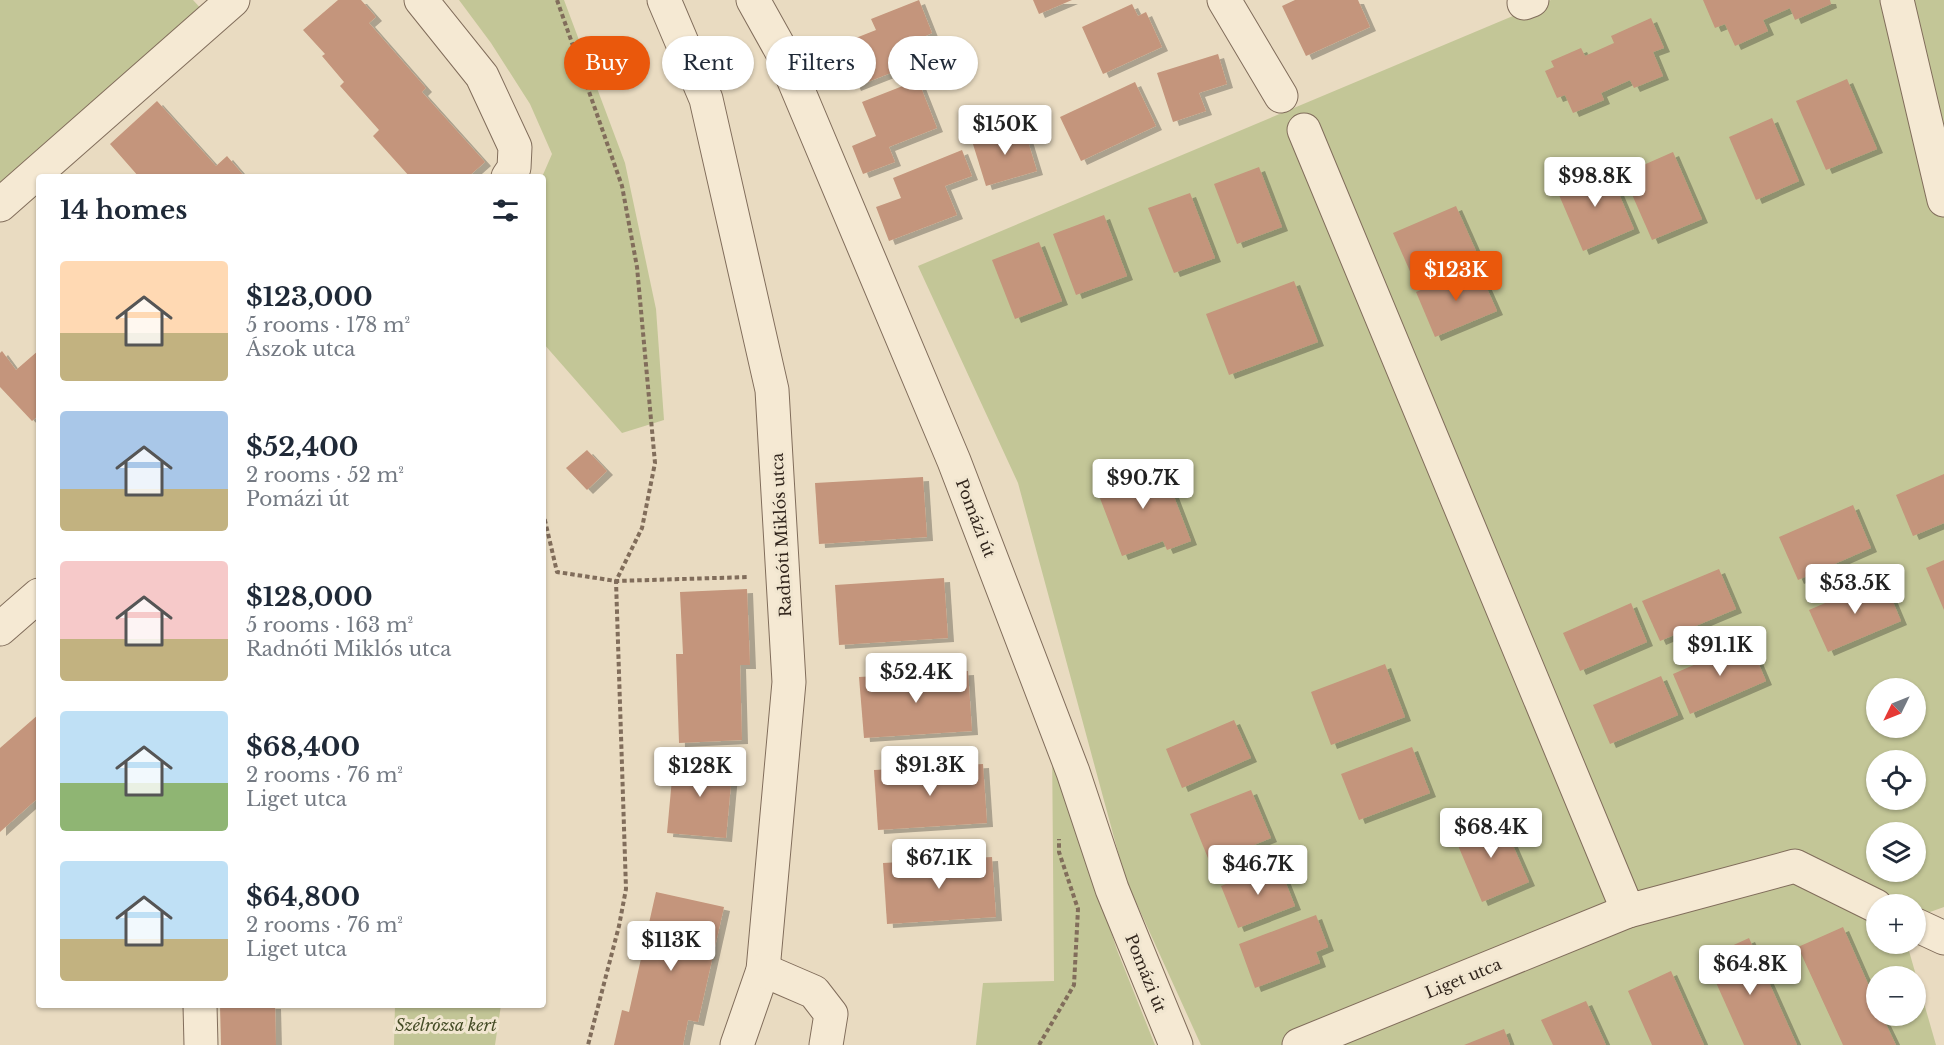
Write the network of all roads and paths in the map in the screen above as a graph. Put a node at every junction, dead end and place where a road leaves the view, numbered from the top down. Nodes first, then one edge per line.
1 (233, 0) edge
2 (421, 0) edge
3 (557, 0) edge
4 (664, 0) edge
5 (753, 0) edge
6 (1224, 0) edge
7 (1898, 0) edge
8 (1281, 96) dead end
9 (1304, 130) dead end
10 (510, 174) edge
11 (1944, 200) edge
12 (0, 205) edge
13 (546, 525) edge
14 (783, 576) junction
15 (616, 581) junction
16 (36, 598) edge
17 (0, 629) edge
18 (1059, 834) dead end
19 (1866, 901) edge
20 (1628, 911) junction
21 (1926, 930) edge
22 (1944, 938) edge
23 (763, 970) junction
24 (200, 1008) edge
25 (201, 1045) edge
26 (588, 1045) edge
27 (737, 1045) edge
28 (826, 1045) edge
29 (1038, 1045) edge
30 (1176, 1045) edge
31 (1299, 1045) edge

1 - 12 street
2 - 10 street
3 - 15 path
4 - 14 street, Radnóti Miklós utca
5 - 30 street, Pomázi út
6 - 8 street
7 - 11 street
9 - 20 street
13 - 15 path
14 - 15 path
14 - 23 street, Radnóti Miklós utca
15 - 26 path
16 - 17 street
18 - 29 path
19 - 20 street, Liget utca
20 - 31 street, Liget utca
21 - 22 street
23 - 27 street, Radnóti Miklós utca
23 - 28 street
24 - 25 street

